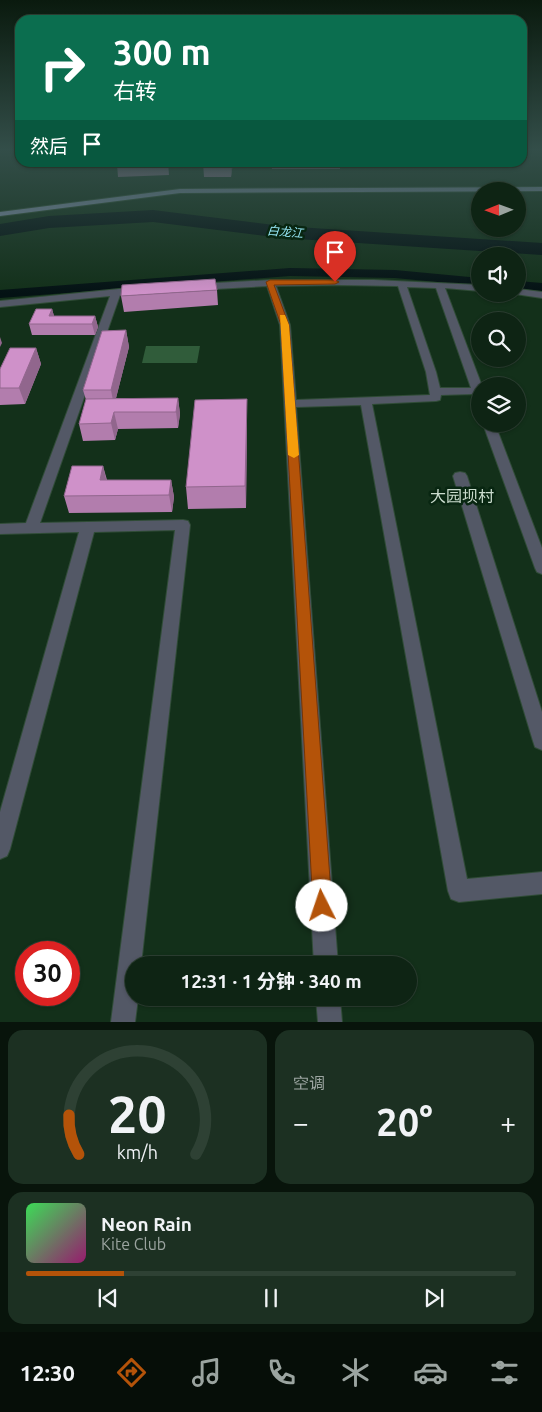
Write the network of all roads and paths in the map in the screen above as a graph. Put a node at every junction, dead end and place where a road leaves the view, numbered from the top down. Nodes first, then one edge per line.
1 (128, 198) edge
2 (0, 214) edge
3 (270, 282) junction
4 (402, 284) junction
5 (440, 286) junction
6 (183, 288) edge
7 (471, 288) edge
8 (145, 290) edge
9 (116, 292) junction
10 (526, 293) edge
11 (542, 295) edge
12 (0, 304) edge
13 (473, 377) edge
14 (435, 392) junction
15 (471, 394) edge
16 (366, 401) junction
17 (290, 404) junction
18 (493, 432) edge
19 (460, 476) dead end
20 (88, 527) junction
21 (31, 528) junction
22 (0, 529) edge
23 (542, 568) edge
24 (542, 741) edge
25 (0, 849) edge
26 (542, 883) edge
27 (325, 956) edge
28 (329, 1006) edge
29 (122, 1022) edge
30 (330, 1022) edge

1 - 2 highway
3 - 4 street
3 - 6 street
3 - 17 street
4 - 5 street
4 - 14 street
5 - 7 street
5 - 13 street
8 - 9 street
9 - 12 street
9 - 21 street
10 - 11 street
14 - 15 street
14 - 16 street
16 - 17 street
16 - 26 street
17 - 27 street
18 - 23 street
19 - 24 street
20 - 21 street
20 - 25 street
20 - 29 street
21 - 22 street
28 - 30 street

